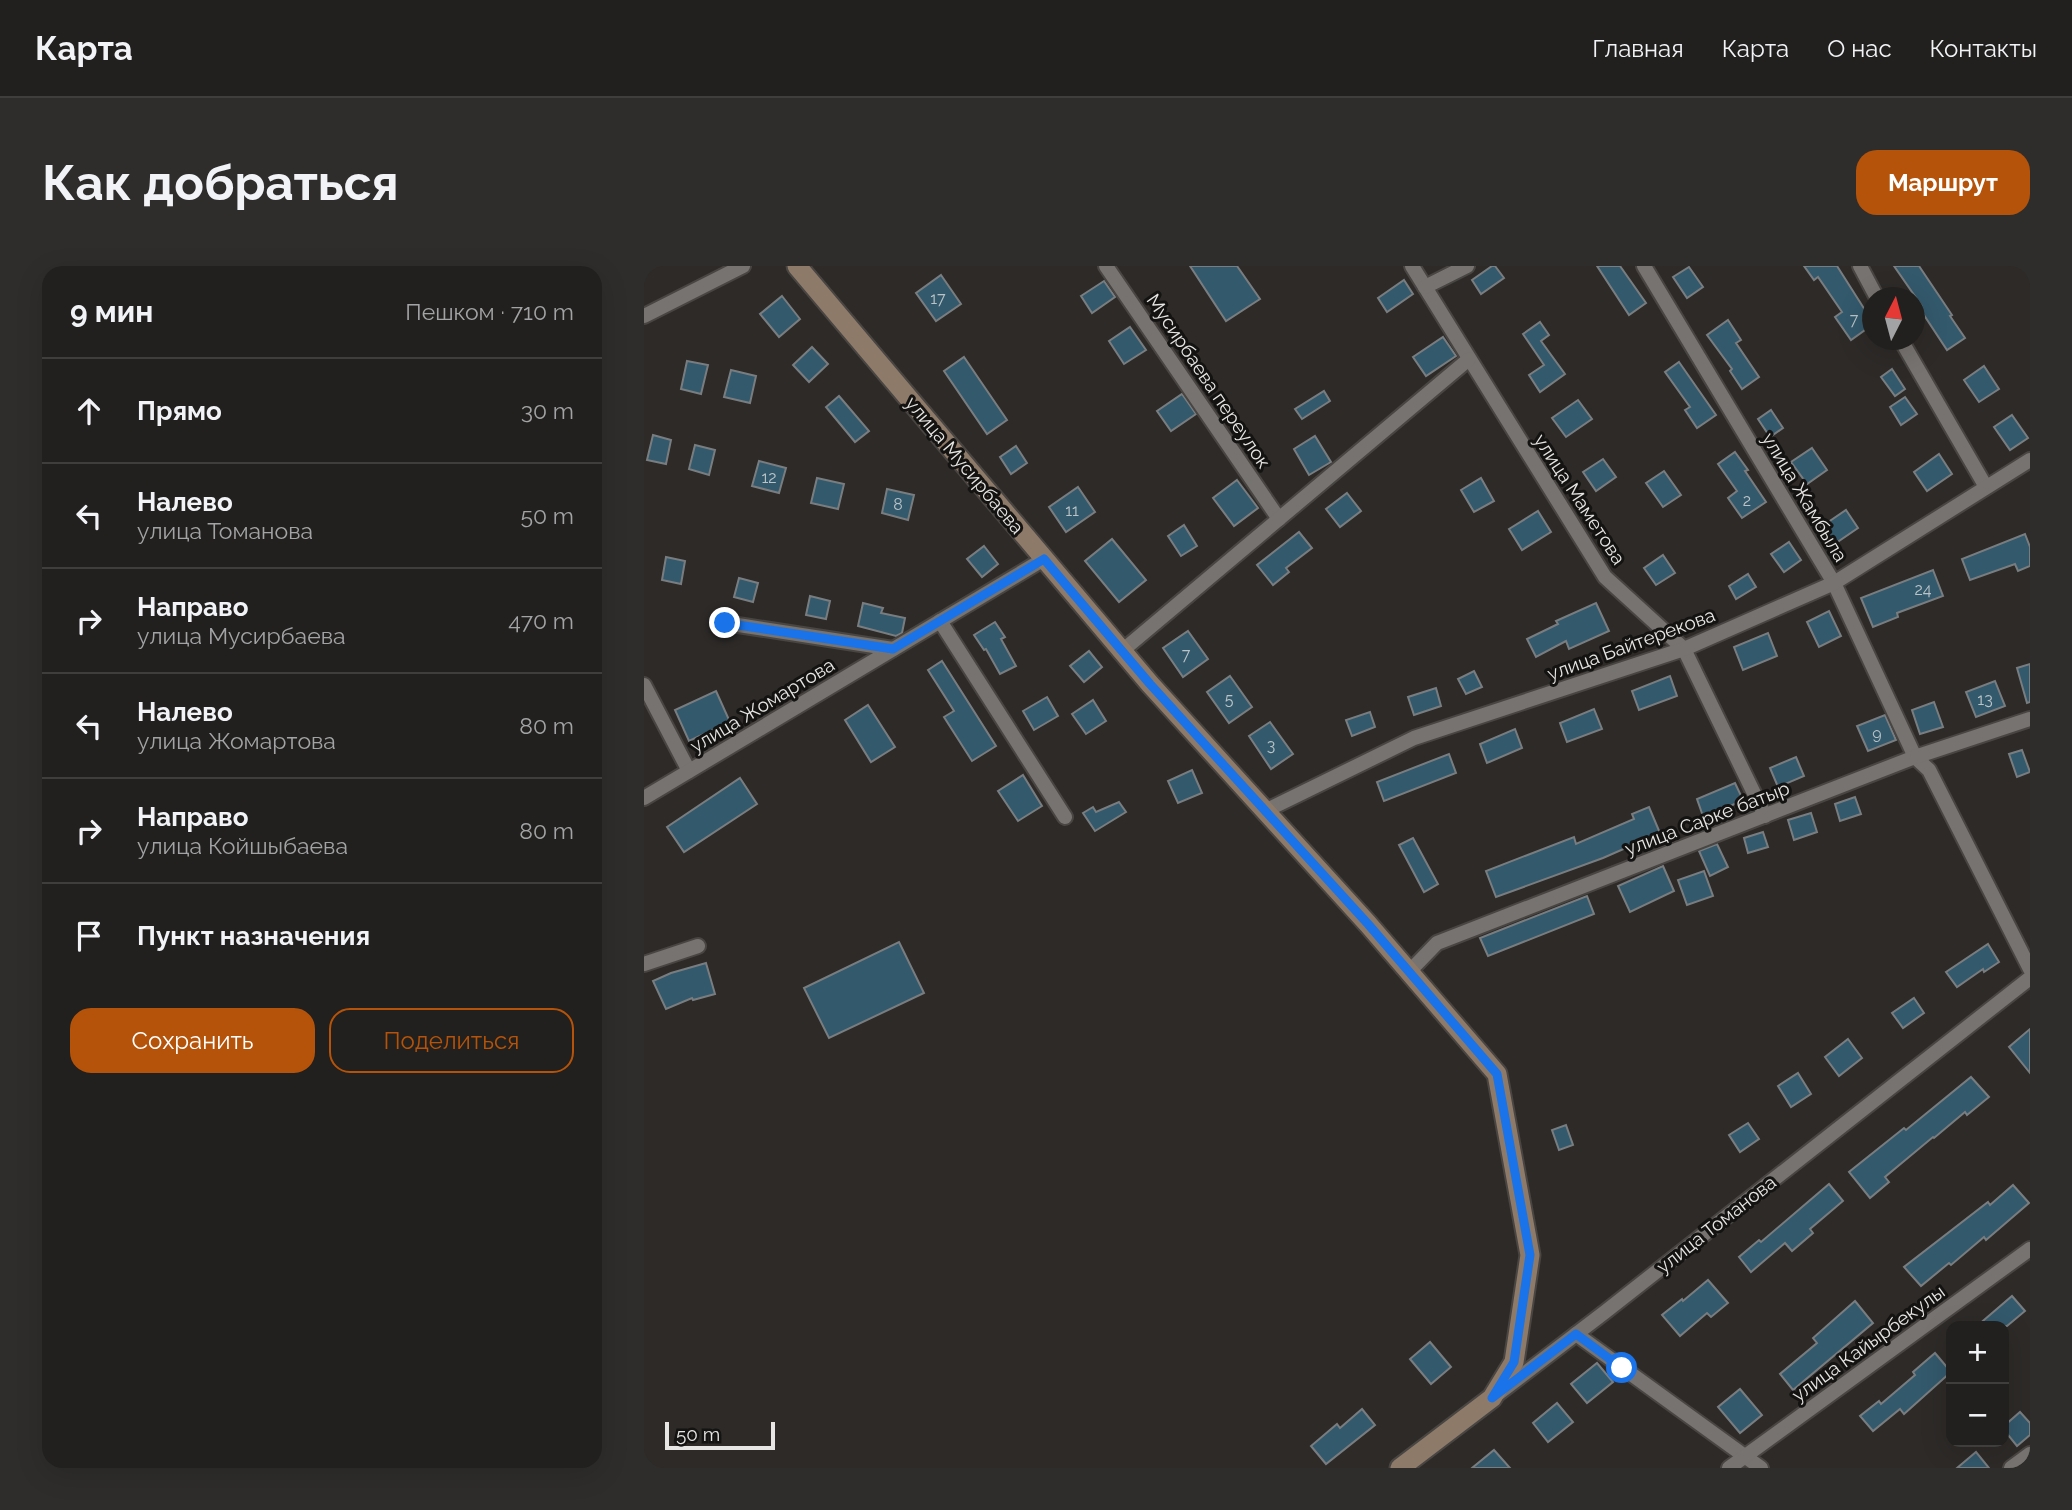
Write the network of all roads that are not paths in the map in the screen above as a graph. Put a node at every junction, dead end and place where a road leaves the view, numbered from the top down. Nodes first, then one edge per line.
1 (743, 266) edge
2 (797, 266) edge
3 (1106, 266) edge
4 (1412, 266) edge
5 (1467, 266) edge
6 (1644, 266) edge
7 (1860, 266) edge
8 (1425, 287) junction
9 (1872, 287) edge
10 (644, 316) edge
11 (1908, 350) edge
12 (1469, 359) junction
13 (2030, 460) edge
14 (1986, 487) junction
15 (1279, 519) junction
16 (1044, 559) junction
17 (1833, 583) junction
18 (940, 621) junction
19 (725, 623) dead end
20 (893, 649) junction
21 (1684, 649) junction
22 (1122, 651) junction
23 (644, 685) edge
24 (2030, 719) edge
25 (1915, 757) junction
26 (689, 771) junction
27 (644, 798) edge
28 (1265, 811) junction
29 (1765, 816) junction
30 (1065, 817) dead end
31 (698, 946) dead end
32 (644, 964) edge
33 (2030, 969) edge
34 (1409, 972) junction
35 (2030, 978) edge
36 (2030, 1249) edge
37 (1576, 1334) junction
38 (1492, 1398) junction
39 (2030, 1454) edge
40 (1744, 1457) junction
41 (1400, 1468) edge
42 (1729, 1468) edge
43 (1761, 1468) edge
44 (2011, 1468) edge

1 - 10 street
2 - 16 street, улица Мусирбаева
3 - 15 street, Мусирбаева переулок
4 - 8 street, улица Маметова
5 - 8 street
6 - 17 street, улица Жамбыла
7 - 9 street
8 - 12 street, улица Маметова
11 - 14 street
12 - 15 street
12 - 21 street, улица Маметова
13 - 14 street, улица Байтерекова
14 - 17 street, улица Байтерекова
15 - 22 street
16 - 18 street, улица Жомартова
16 - 22 street, улица Мусирбаева
17 - 21 street, улица Байтерекова
17 - 25 street, улица Жамбыла
18 - 20 street, улица Жомартова
18 - 30 street
19 - 20 street
20 - 26 street, улица Жомартова
21 - 28 street, улица Байтерекова
21 - 29 street, улица Маметова
22 - 28 street, улица Мусирбаева
23 - 26 street
24 - 25 street, улица Сарке батыр
25 - 29 street, улица Сарке батыр
25 - 33 street, улица Жамбыла
26 - 27 street, улица Жомартова
28 - 34 street, улица Мусирбаева
29 - 34 street, улица Сарке батыр
31 - 32 street
34 - 38 street, улица Мусирбаева
35 - 37 street, улица Томанова
36 - 40 street, улица Кайырбекулы
37 - 38 street, улица Томанова
37 - 40 street
38 - 41 street, улица Томанова
39 - 44 street
40 - 42 street, улица Кайырбекулы
40 - 43 street

